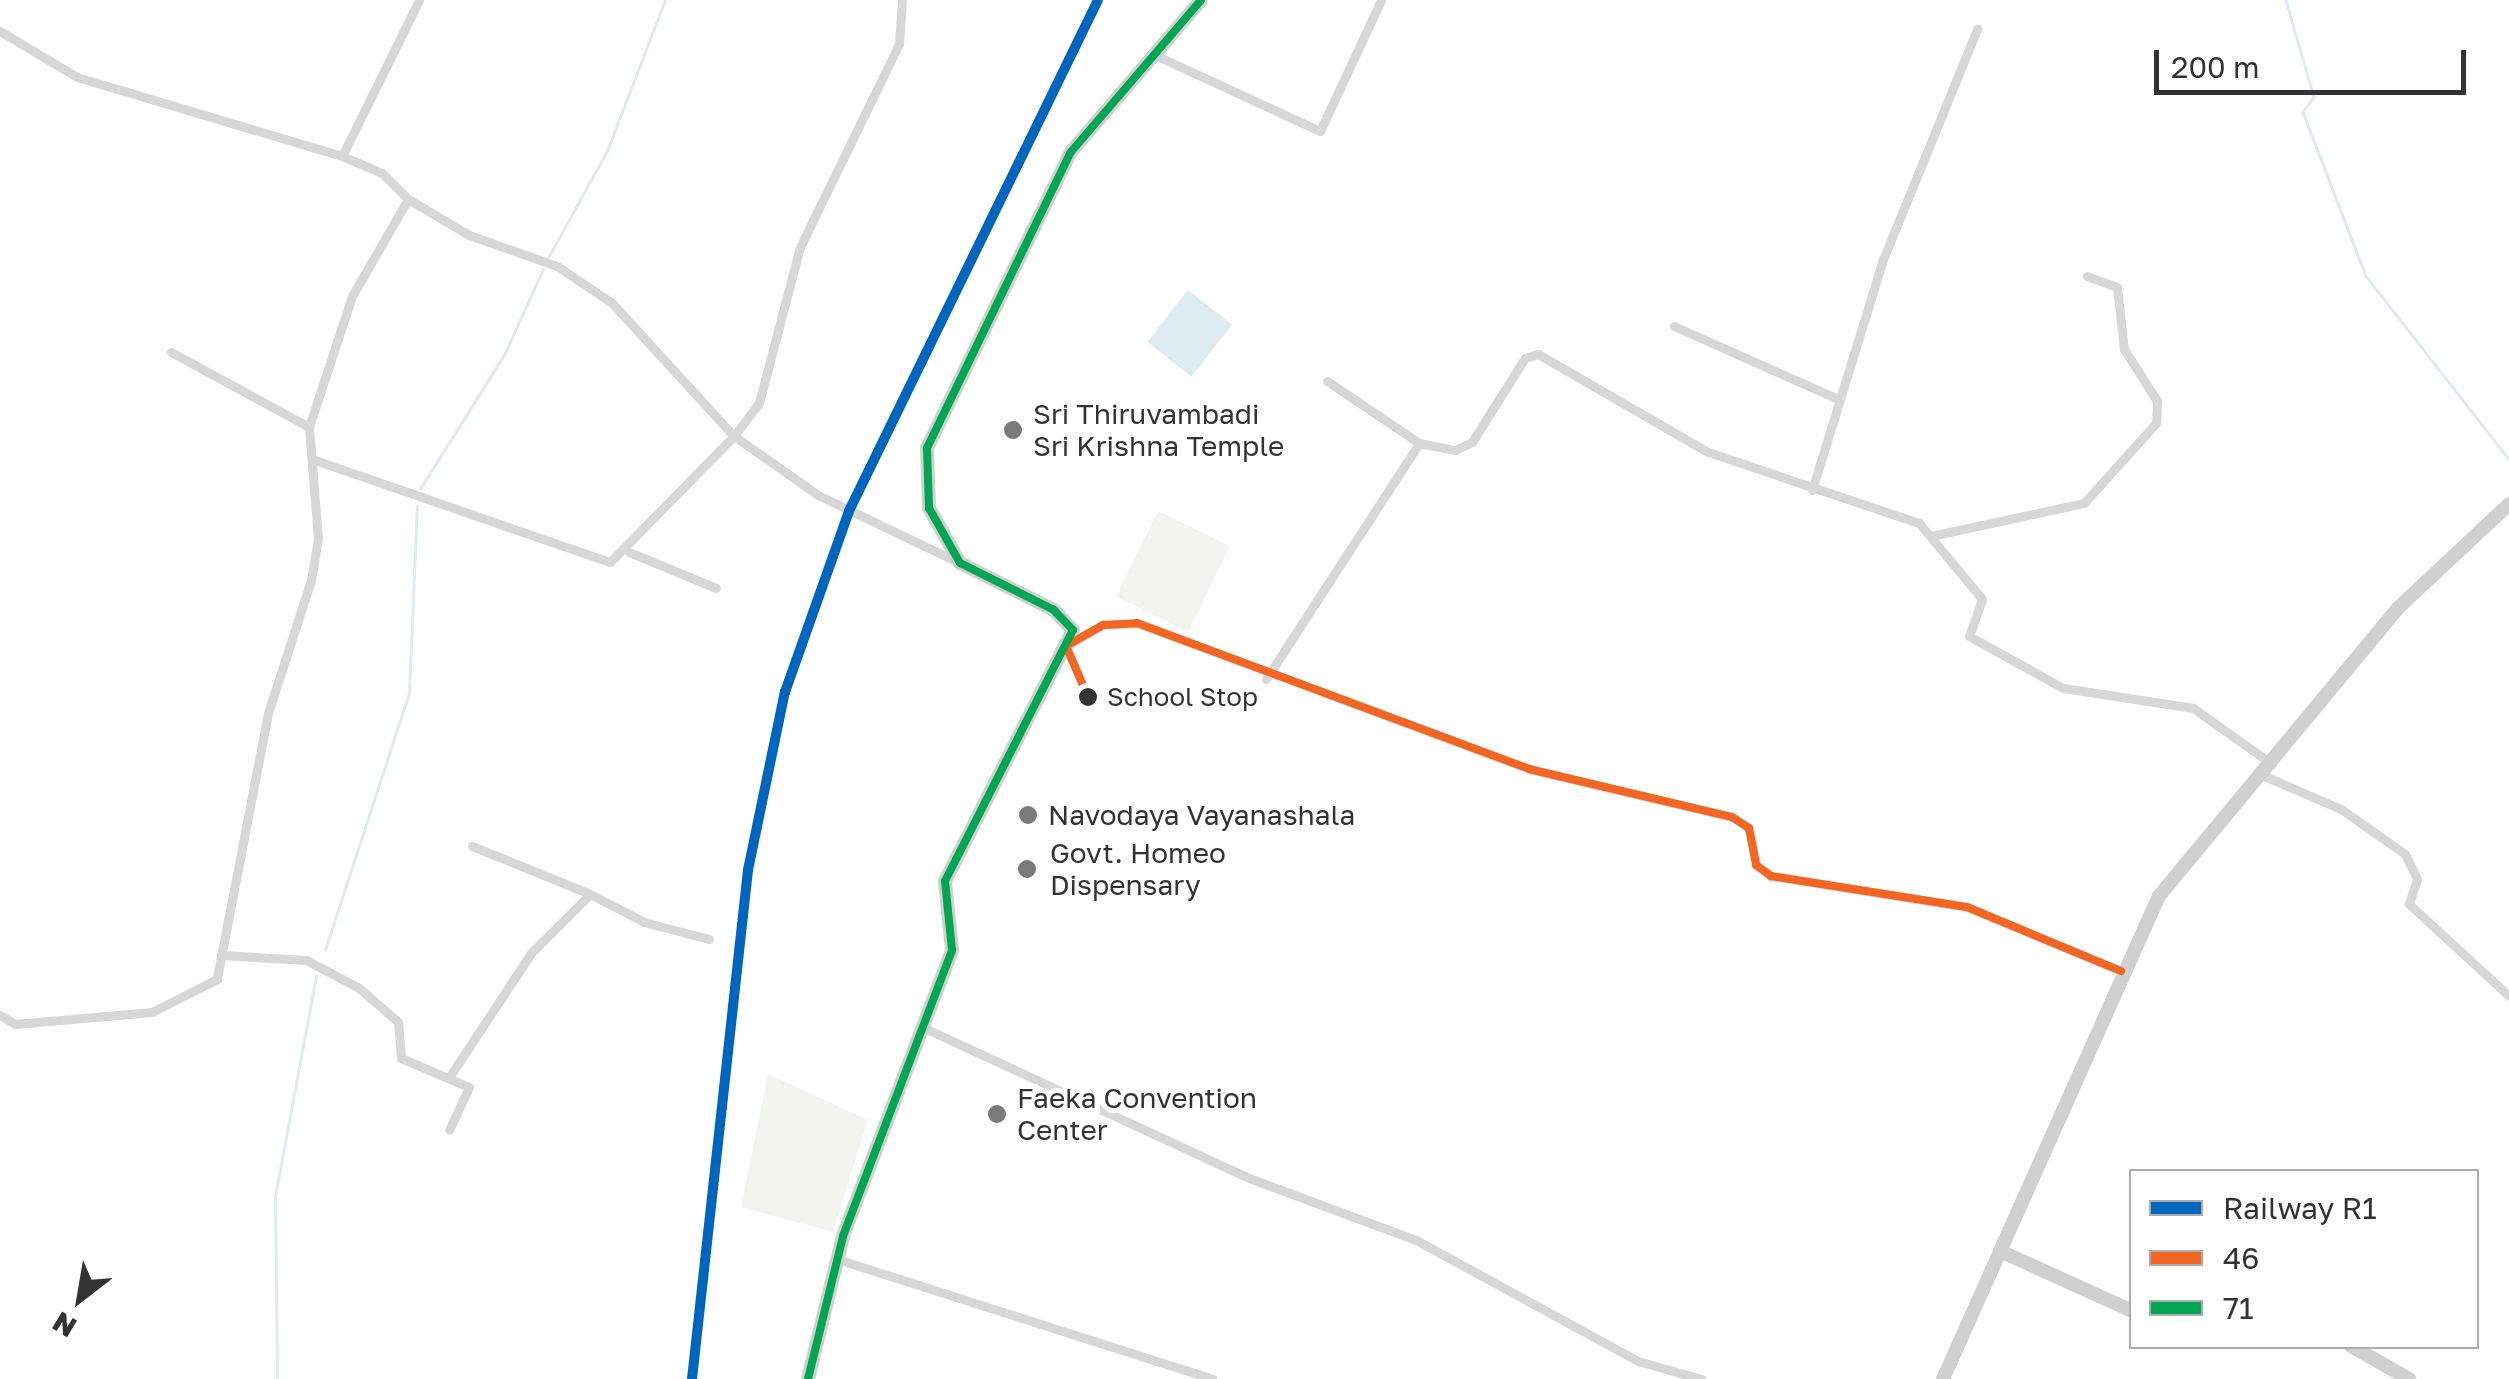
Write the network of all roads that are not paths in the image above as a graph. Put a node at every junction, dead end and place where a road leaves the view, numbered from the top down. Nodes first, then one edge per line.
1 (419, 0) edge
2 (902, 0) edge
3 (1201, 0) edge
4 (1380, 0) edge
5 (1977, 30) dead end
6 (0, 31) edge
7 (1153, 54) junction
8 (342, 156) junction
9 (408, 199) junction
10 (2087, 276) dead end
11 (1674, 326) dead end
12 (171, 352) dead end
13 (1327, 380) dead end
14 (1838, 400) junction
15 (309, 426) junction
16 (734, 436) junction
17 (1419, 443) junction
18 (312, 458) junction
19 (1812, 490) junction
20 (2509, 504) edge
21 (1931, 536) junction
22 (629, 552) junction
23 (960, 563) junction
24 (716, 588) dead end
25 (1066, 646) junction
26 (1266, 678) junction
27 (1088, 697) dead end
28 (2268, 770) junction
29 (472, 846) dead end
30 (590, 894) junction
31 (709, 939) dead end
32 (221, 955) junction
33 (2121, 971) junction
34 (2509, 996) edge
35 (0, 1015) edge
36 (920, 1026) junction
37 (450, 1076) junction
38 (448, 1130) dead end
39 (2000, 1251) junction
40 (837, 1259) junction
41 (2129, 1310) edge
42 (2356, 1349) edge
43 (808, 1379) edge
44 (1212, 1379) edge
45 (1701, 1379) edge
46 (1943, 1379) edge
47 (2409, 1379) edge

1 - 8 street
2 - 16 street
3 - 7 main road
4 - 7 street
5 - 14 street
6 - 8 street
7 - 23 main road
8 - 9 street
9 - 15 street
9 - 16 street
10 - 21 street
11 - 14 street
12 - 15 street
13 - 17 street
14 - 19 street
15 - 18 street
16 - 22 street
16 - 23 street
17 - 19 street
17 - 26 street
18 - 22 street
18 - 32 street
19 - 21 street
20 - 28 main road
21 - 28 street
22 - 24 street
23 - 25 main road
25 - 26 street
25 - 27 street
25 - 36 main road
26 - 33 street
28 - 33 main road
28 - 34 street
29 - 30 street
30 - 31 street
30 - 37 street
32 - 35 street
32 - 37 street
33 - 39 main road
36 - 40 main road
36 - 45 street
37 - 38 street
39 - 41 main road
39 - 46 main road
40 - 43 main road
40 - 44 street
42 - 47 main road

